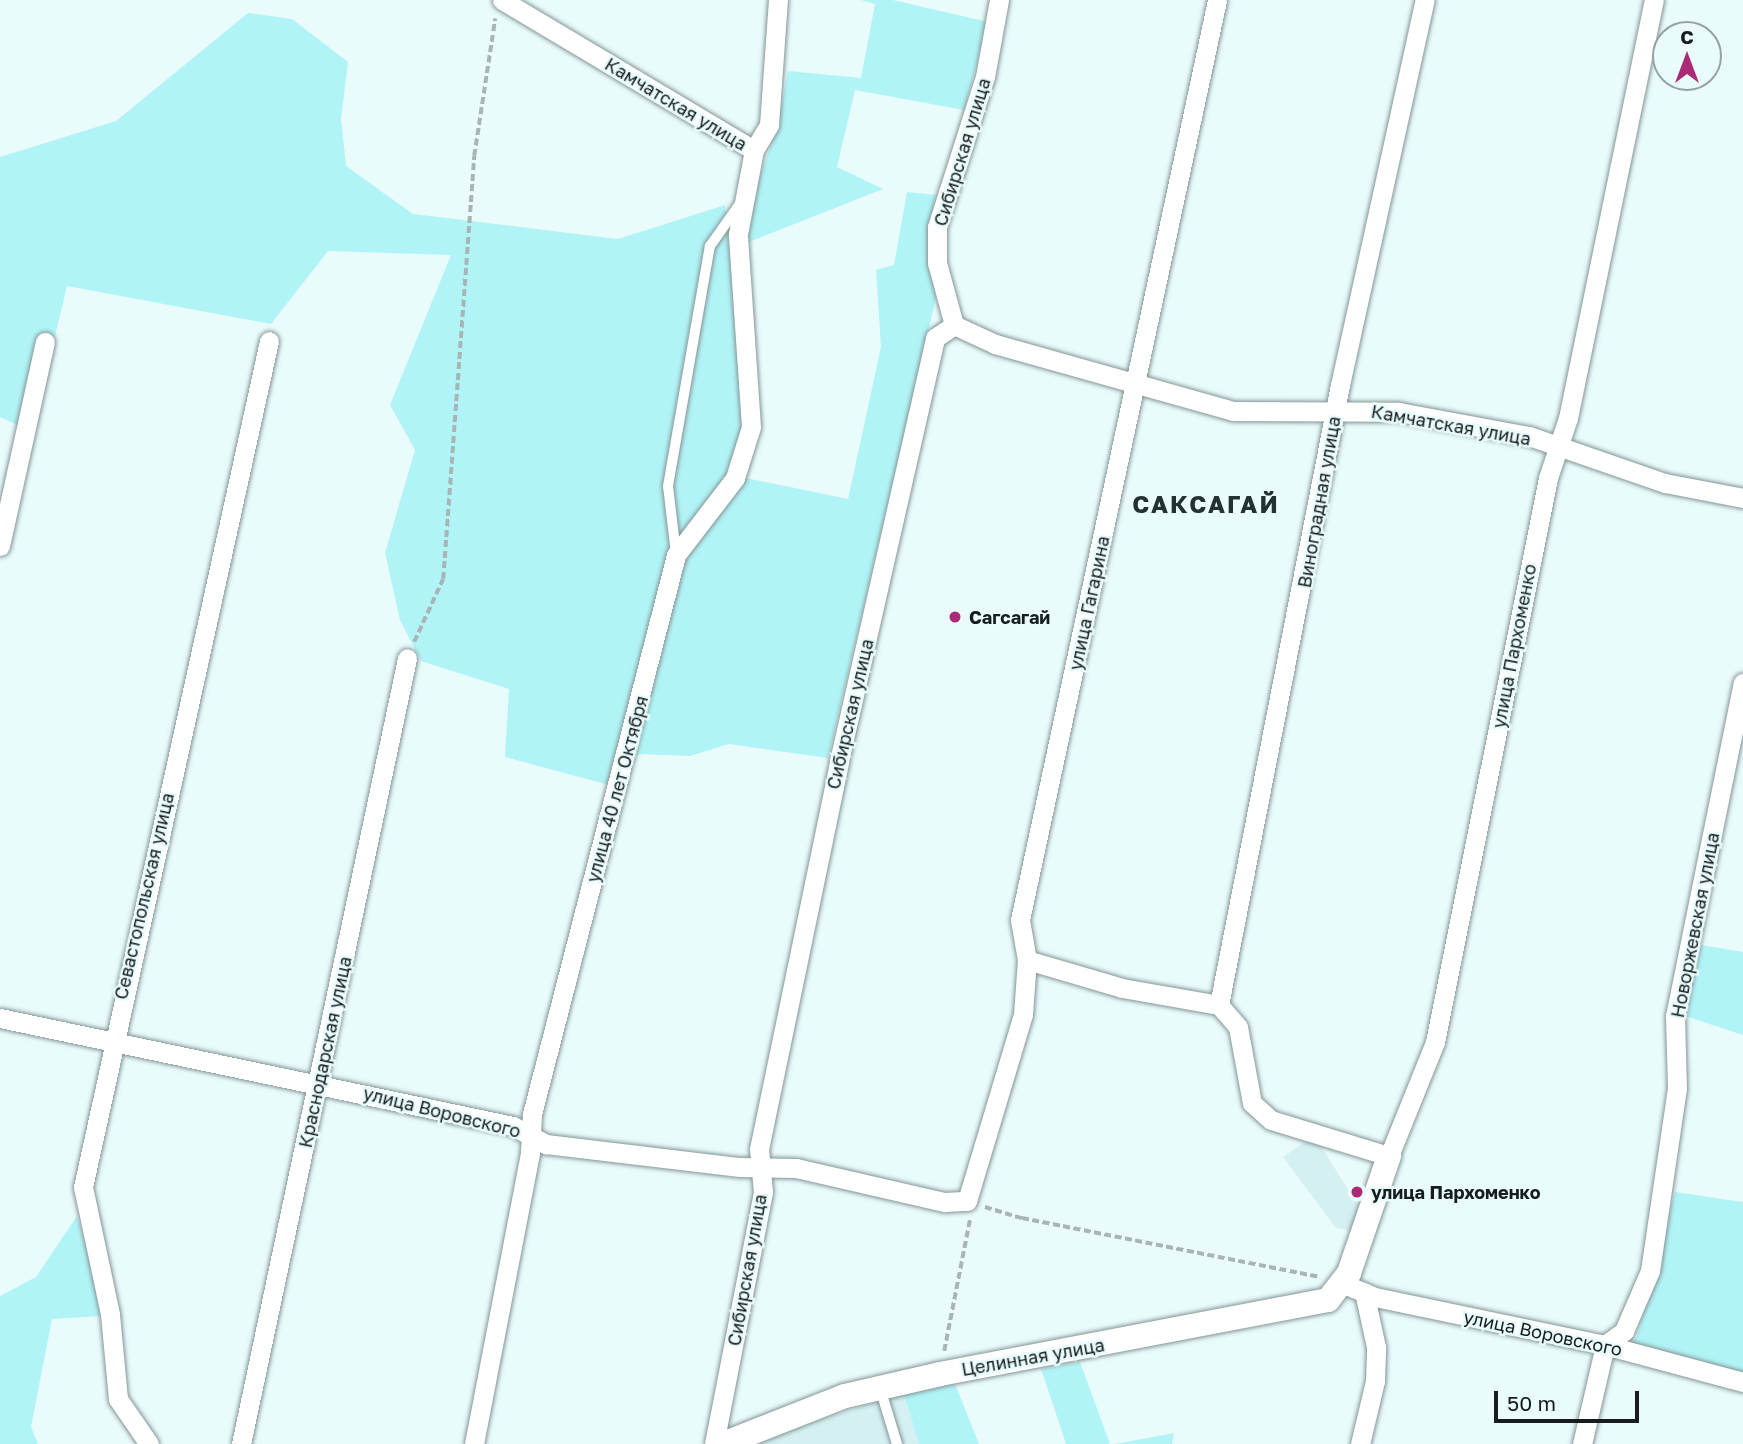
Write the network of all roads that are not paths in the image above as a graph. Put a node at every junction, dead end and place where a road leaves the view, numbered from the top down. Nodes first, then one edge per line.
1 (503, 0) edge
2 (778, 0) edge
3 (999, 0) edge
4 (1217, 0) edge
5 (1425, 0) edge
6 (1654, 0) edge
7 (754, 150) junction
8 (745, 197) junction
9 (954, 325) junction
10 (269, 341) dead end
11 (45, 342) dead end
12 (1136, 386) junction
13 (1336, 409) junction
14 (1556, 448) junction
15 (1743, 498) edge
16 (0, 546) edge
17 (676, 555) junction
18 (407, 659) road end
19 (1743, 682) edge
20 (1027, 960) junction
21 (1219, 1005) junction
22 (0, 1018) edge
23 (111, 1042) junction
24 (319, 1083) junction
25 (531, 1134) junction
26 (1389, 1156) junction
27 (762, 1169) junction
28 (967, 1201) joint
29 (1354, 1288) junction
30 (1605, 1345) junction
31 (1743, 1382) edge
32 (880, 1388) junction
33 (149, 1444) edge
34 (241, 1444) edge
35 (474, 1444) edge
36 (715, 1444) edge
37 (723, 1444) edge
38 (897, 1444) edge
39 (1360, 1444) edge
40 (1582, 1444) edge

1 - 7 street, Камчатская улица
2 - 7 street, Камчатская улица
3 - 9 street, Сибирская улица
4 - 12 street, улица Гагарина
5 - 13 street, Виноградная улица
6 - 14 street, улица Пархоменко
7 - 8 street, улица 40 лет Октября
8 - 17 lane
8 - 17 street, улица 40 лет Октября
9 - 12 street, Камчатская улица
9 - 27 street, Сибирская улица
10 - 23 street, Севастопольская улица
11 - 16 street
12 - 13 street, Камчатская улица
12 - 20 street, улица Гагарина
13 - 14 street, Камчатская улица
13 - 21 street, Виноградная улица
14 - 15 street, Камчатская улица
14 - 26 street, улица Пархоменко
17 - 25 street, улица 40 лет Октября
18 - 24 street, Краснодарская улица
19 - 30 street, Новоржевская улица
20 - 21 street
20 - 28 street, улица Гагарина
21 - 26 street
22 - 23 street, улица Воровского
23 - 24 street, улица Воровского
23 - 33 street, Севастопольская улица
24 - 25 street, улица Воровского
24 - 34 street, Краснодарская улица
25 - 27 street, улица Воровского
25 - 35 street, улица 40 лет Октября
26 - 29 street, улица Пархоменко
27 - 28 street, улица Воровского
27 - 36 street, Сибирская улица
29 - 30 street, улица Воровского
29 - 32 street, Целинная улица
29 - 39 street
30 - 31 street, улица Воровского
30 - 40 street
32 - 37 street, Целинная улица
32 - 38 lane

